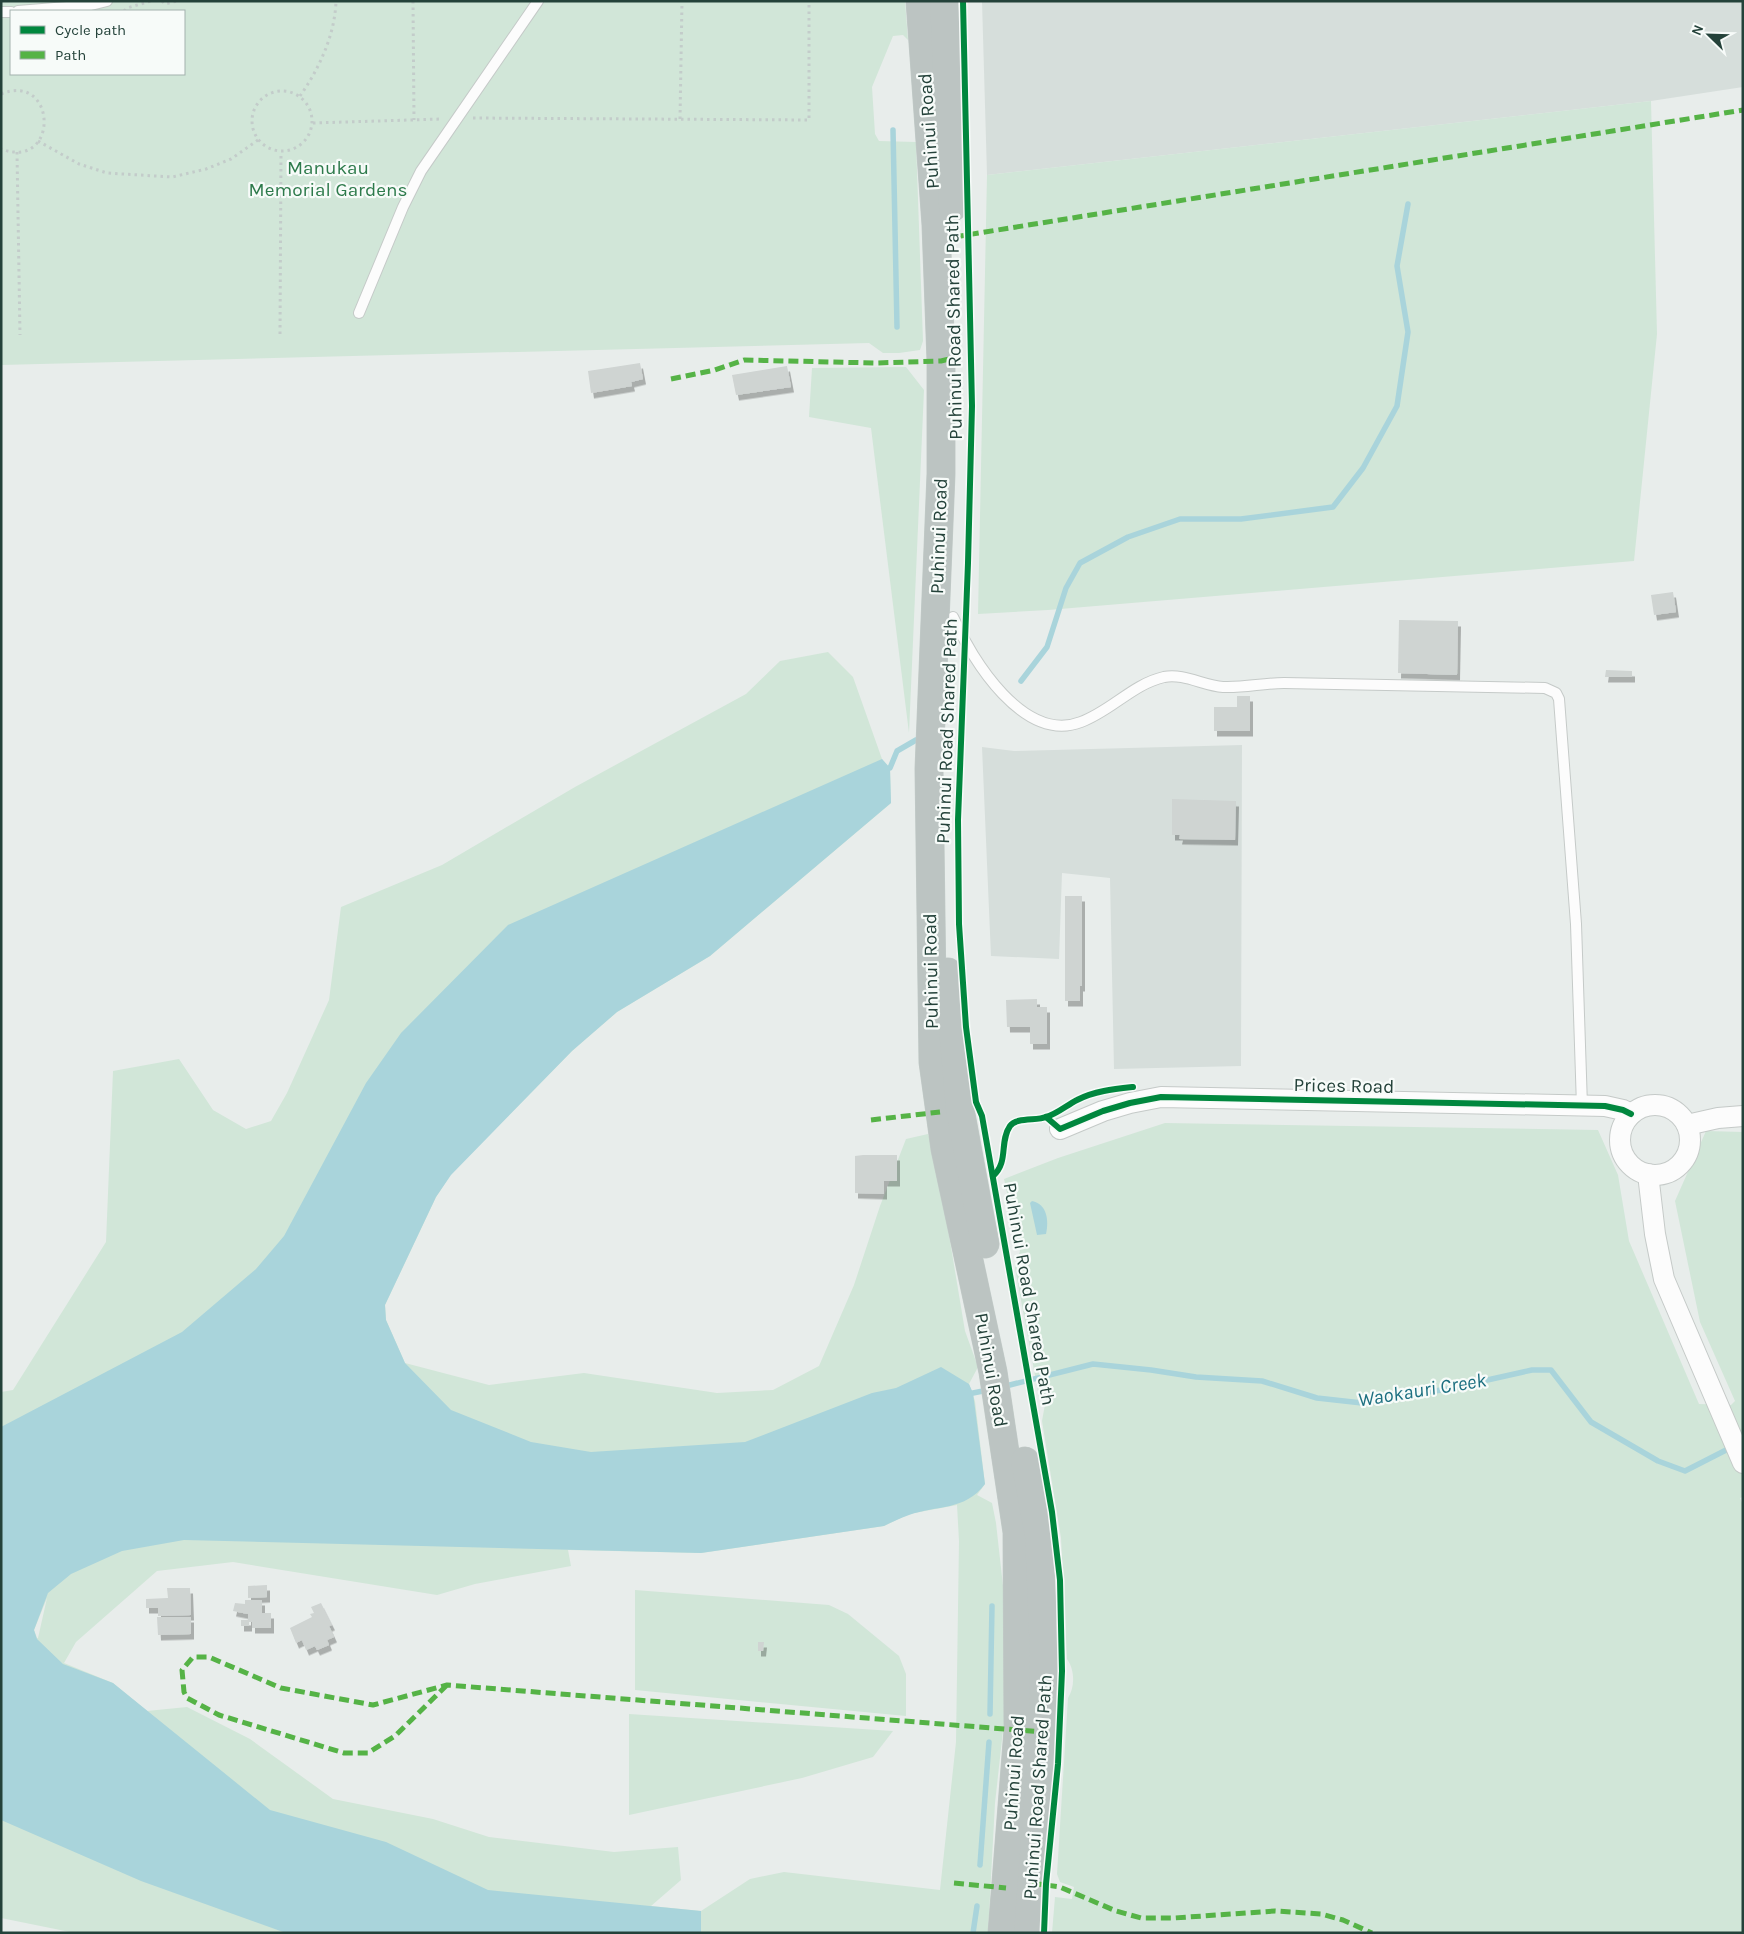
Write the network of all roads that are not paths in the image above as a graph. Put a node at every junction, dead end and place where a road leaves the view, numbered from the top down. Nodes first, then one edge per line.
1 (107, 1) edge
2 (538, 1) edge
3 (920, 1) edge
4 (944, 1) edge
5 (30, 10) edge
6 (359, 313) dead end
7 (953, 617) junction
8 (1582, 1106) junction
9 (1631, 1114) junction
10 (1743, 1116) edge
11 (1688, 1125) junction
12 (1060, 1129) dead end
13 (1648, 1174) junction
14 (1000, 1371) junction
15 (1006, 1403) junction
16 (1743, 1463) edge
17 (1002, 1933) edge
18 (1028, 1933) edge

1 - 5 lane
2 - 6 lane
3 - 14 highway, Puhinui Road
4 - 7 highway, Puhinui Road
7 - 8 lane
7 - 14 highway, Puhinui Road
8 - 9 street, Prices Road
8 - 12 street, Prices Road
9 - 11 street
9 - 13 street
10 - 11 street
11 - 13 street
13 - 16 street
14 - 15 highway, Puhinui Road
15 - 17 highway, Puhinui Road
15 - 18 highway, Puhinui Road

